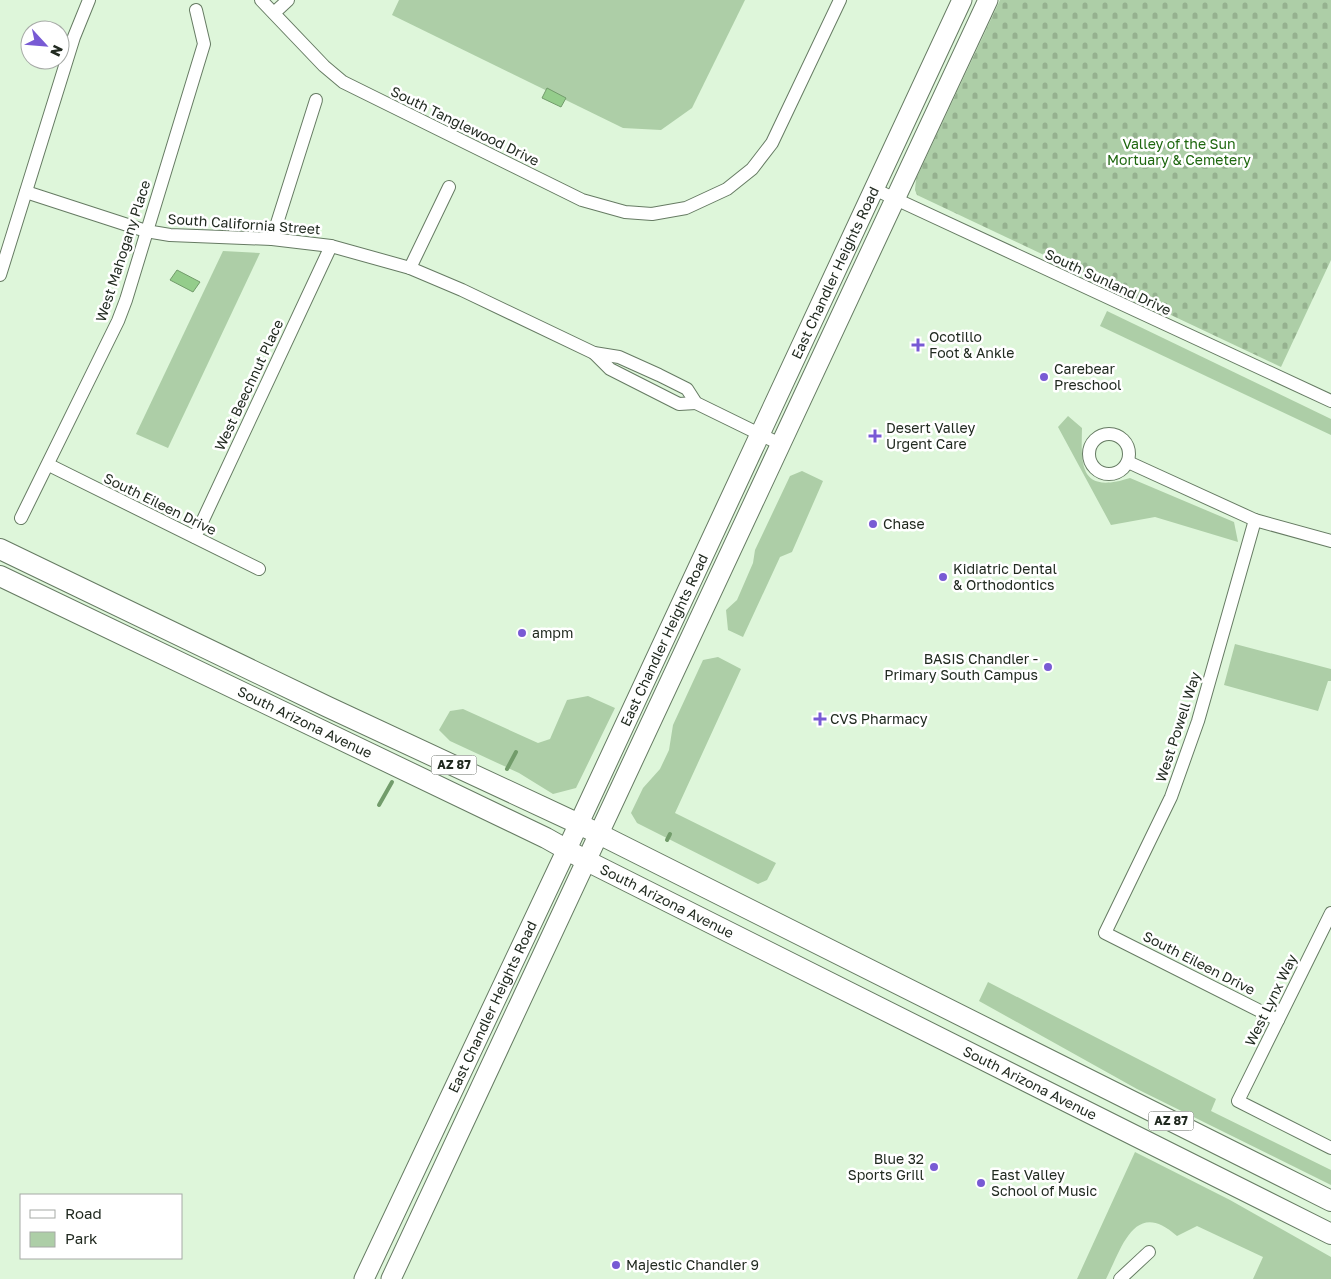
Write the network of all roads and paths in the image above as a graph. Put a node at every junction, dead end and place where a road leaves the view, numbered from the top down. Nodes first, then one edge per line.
1 (89, 0) edge
2 (261, 0) edge
3 (288, 0) edge
4 (840, 0) edge
5 (962, 0) edge
6 (988, 0) edge
7 (196, 10) dead end
8 (274, 13) junction
9 (316, 100) dead end
10 (449, 187) dead end
11 (874, 189) junction
12 (26, 192) junction
13 (896, 199) junction
14 (146, 231) junction
15 (272, 239) junction
16 (331, 246) junction
17 (410, 268) junction
18 (0, 275) edge
19 (594, 353) junction
20 (658, 375) junction
21 (651, 391) junction
22 (1331, 401) edge
23 (696, 402) junction
24 (760, 434) junction
25 (782, 445) junction
26 (1128, 462) dead end
27 (49, 465) junction
28 (731, 498) junction
29 (752, 508) junction
30 (21, 518) dead end
31 (1255, 520) junction
32 (195, 537) junction
33 (1331, 541) edge
34 (0, 549) edge
35 (258, 569) dead end
36 (0, 576) edge
37 (254, 671) junction
38 (244, 692) junction
39 (579, 824) junction
40 (599, 835) junction
41 (567, 849) junction
42 (587, 861) junction
43 (1331, 913) edge
44 (1105, 933) joint
45 (1278, 1020) junction
46 (1331, 1148) edge
47 (1331, 1201) edge
48 (1331, 1234) edge
49 (1149, 1252) dead end
50 (364, 1279) edge
51 (391, 1279) edge
52 (1120, 1279) edge

1 - 12 street
2 - 8 street, South Tanglewood Drive
3 - 8 street
4 - 8 street, South Tanglewood Drive
5 - 11 main road, East Chandler Heights Road
6 - 13 main road, East Chandler Heights Road
7 - 14 street, West Mahogany Place
9 - 15 street
10 - 17 street
11 - 13 street, South Sunland Drive
11 - 24 main road, East Chandler Heights Road
12 - 14 street, South California Street
12 - 18 street
13 - 22 street, South Sunland Drive
13 - 25 main road, East Chandler Heights Road
14 - 15 street, South California Street
14 - 27 street, West Mahogany Place
15 - 16 street, South California Street
16 - 17 street, South California Street
16 - 32 street, West Beechnut Place
17 - 19 street, South California Street
19 - 20 street, South California Street
19 - 21 street, South California Street
20 - 21 street
20 - 23 street, South California Street
21 - 23 street, South California Street
23 - 24 street, South California Street
24 - 25 street, South California Street
24 - 28 main road, East Chandler Heights Road
25 - 29 main road, East Chandler Heights Road
26 - 31 street
27 - 30 street, West Mahogany Place
27 - 32 street, South Eileen Drive
28 - 29 main road
28 - 39 main road, East Chandler Heights Road
29 - 40 main road, East Chandler Heights Road
31 - 33 street
31 - 44 street, West Powell Way
32 - 35 street, South Eileen Drive
34 - 37 main road, South Arizona Avenue / AZ 87
36 - 38 main road, South Arizona Avenue / AZ 87
37 - 38 main road
37 - 39 main road, South Arizona Avenue / AZ 87
38 - 41 main road, South Arizona Avenue / AZ 87
39 - 40 main road, South Arizona Avenue / AZ 87
39 - 41 main road, East Chandler Heights Road
40 - 42 main road, East Chandler Heights Road
40 - 47 main road, South Arizona Avenue / AZ 87
41 - 42 main road, South Arizona Avenue / AZ 87
41 - 50 main road, East Chandler Heights Road
42 - 48 main road, South Arizona Avenue / AZ 87
42 - 51 main road, East Chandler Heights Road
43 - 45 street, West Lynx Way
44 - 45 street, South Eileen Drive
45 - 46 street, West Lynx Way
49 - 52 street

